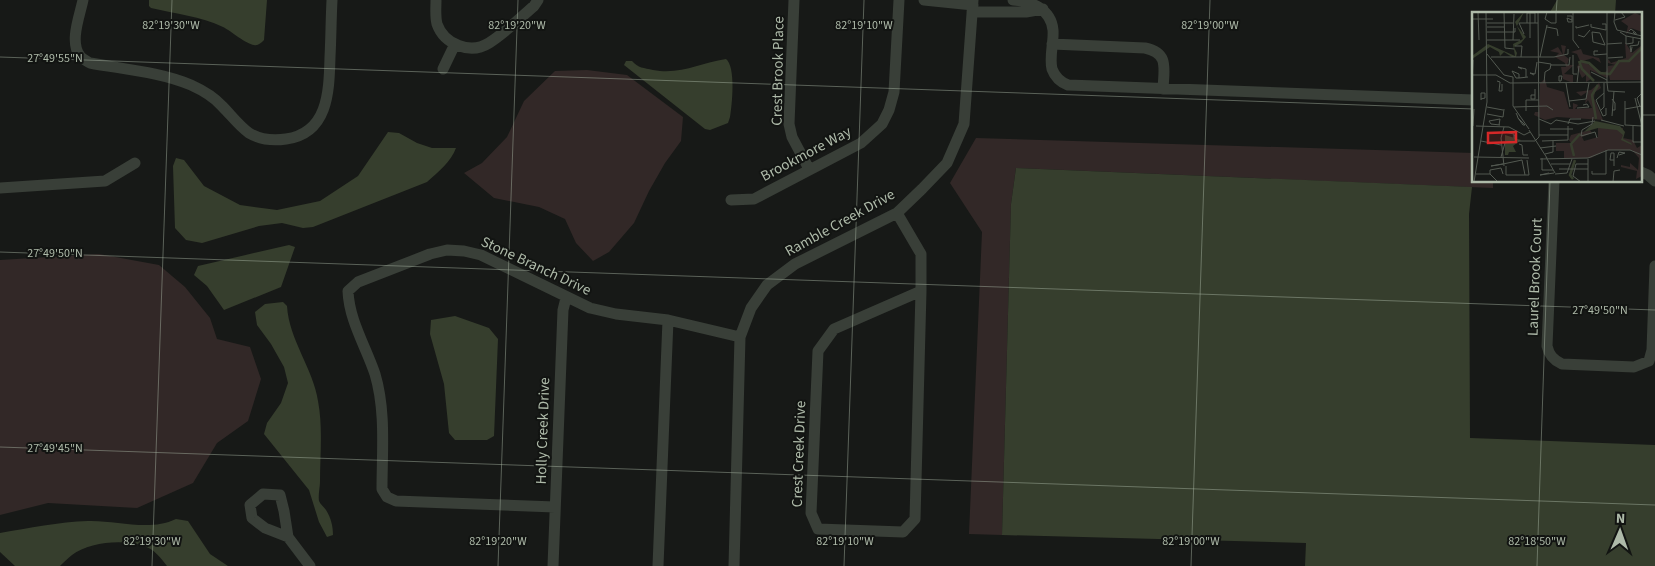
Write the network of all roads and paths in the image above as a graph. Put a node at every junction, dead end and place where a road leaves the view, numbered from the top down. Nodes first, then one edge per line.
1 (83, 0) edge
2 (332, 0) edge
3 (436, 0) edge
4 (538, 0) edge
5 (794, 0) edge
6 (899, 0) edge
7 (924, 0) edge
8 (1013, 0) edge
9 (973, 6) edge
10 (1043, 9) junction
11 (455, 44) junction
12 (1052, 44) junction
13 (443, 69) dead end
14 (1164, 89) junction
15 (1472, 100) edge
16 (135, 163) dead end
17 (809, 169) junction
18 (1642, 172) edge
19 (1554, 182) edge
20 (1655, 182) edge
21 (0, 188) edge
22 (731, 200) dead end
23 (897, 213) junction
24 (1655, 266) edge
25 (921, 291) junction
26 (566, 298) junction
27 (668, 320) junction
28 (740, 337) junction
29 (555, 507) junction
30 (288, 537) dead end
31 (310, 566) edge
32 (553, 566) edge
33 (658, 566) edge
34 (734, 566) edge

1 - 2 street
3 - 11 street
4 - 11 street
5 - 17 street, Crest Brook Place
6 - 17 street, Brookmore Way
7 - 9 street
8 - 10 street
9 - 10 street
9 - 23 street, Ramble Creek Drive
10 - 12 street
11 - 13 street
12 - 14 street
12 - 14 street
14 - 15 street
16 - 21 street
17 - 22 street, Brookmore Way
18 - 20 street
19 - 24 street, Laurel Brook Court
23 - 25 street, Crest Creek Drive
23 - 28 street, Ramble Creek Drive
25 - 25 street, Crest Creek Drive
26 - 27 street, Stone Branch Drive
26 - 29 street, Holly Creek Drive
26 - 29 street, Stone Branch Drive
27 - 28 street, Stone Branch Drive
27 - 33 street
28 - 34 street, Ramble Creek Drive
29 - 32 street, Holly Creek Drive
30 - 31 street

